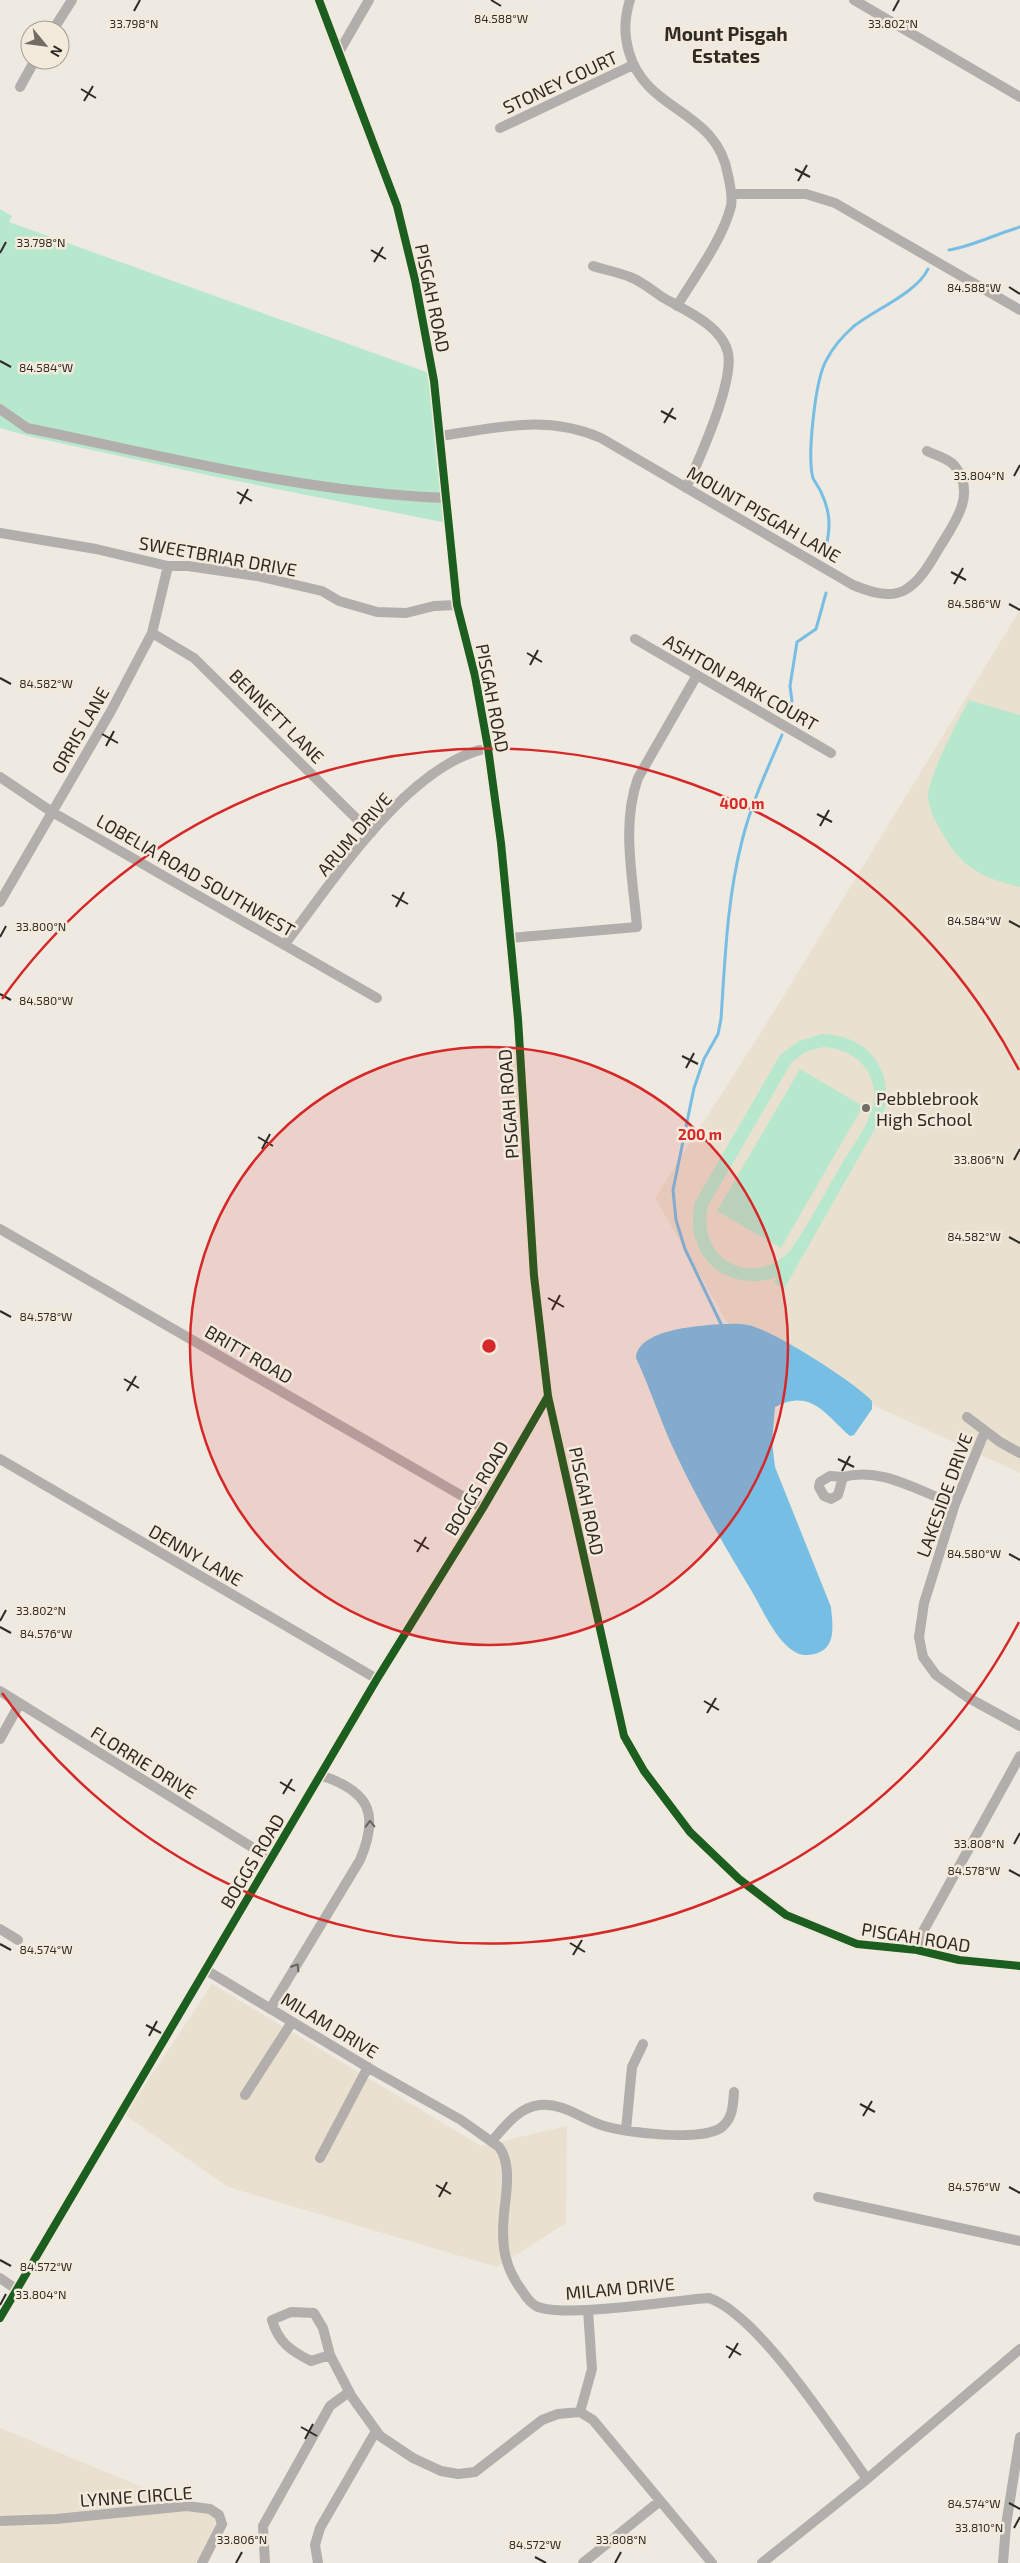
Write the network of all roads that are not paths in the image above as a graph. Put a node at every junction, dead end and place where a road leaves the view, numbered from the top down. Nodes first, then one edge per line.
1 (72, 0) edge
2 (319, 0) edge
3 (369, 0) edge
4 (630, 0) edge
5 (854, 0) edge
6 (59, 20) edge
7 (339, 52) junction
8 (633, 66) junction
9 (29, 70) edge
10 (20, 87) dead end
11 (1020, 97) edge
12 (500, 128) dead end
13 (732, 194) junction
14 (593, 266) dead end
15 (677, 306) junction
16 (1020, 310) edge
17 (0, 410) edge
18 (440, 436) junction
19 (927, 451) dead end
20 (686, 488) junction
21 (446, 498) junction
22 (0, 533) edge
23 (168, 566) junction
24 (457, 605) junction
25 (152, 633) junction
26 (635, 639) dead end
27 (697, 675) junction
28 (488, 748) junction
29 (832, 753) dead end
30 (0, 777) edge
31 (52, 812) junction
32 (371, 832) junction
33 (0, 902) edge
34 (510, 938) junction
35 (284, 945) junction
36 (378, 998) dead end
37 (0, 1229) edge
38 (548, 1396) junction
39 (967, 1417) dead end
40 (985, 1430) junction
41 (1020, 1453) edge
42 (0, 1459) edge
43 (843, 1477) dead end
44 (955, 1504) junction
45 (483, 1508) junction
46 (377, 1679) junction
47 (0, 1691) edge
48 (20, 1703) junction
49 (1020, 1726) edge
50 (0, 1739) edge
51 (1020, 1756) edge
52 (320, 1775) junction
53 (271, 1860) junction
54 (0, 1930) edge
55 (18, 1940) dead end
56 (917, 1950) junction
57 (1020, 1966) edge
58 (206, 1970) junction
59 (270, 2008) junction
60 (292, 2022) junction
61 (642, 2044) dead end
62 (368, 2067) junction
63 (734, 2092) dead end
64 (245, 2095) dead end
65 (626, 2130) junction
66 (492, 2141) junction
67 (320, 2158) dead end
68 (818, 2198) dead end
69 (1020, 2241) edge
70 (0, 2278) edge
71 (16, 2289) junction
72 (588, 2310) junction
73 (0, 2318) edge
74 (1020, 2349) edge
75 (330, 2355) junction
76 (349, 2392) junction
77 (580, 2412) junction
78 (376, 2431) junction
79 (1020, 2438) edge
80 (867, 2478) junction
81 (660, 2501) junction
82 (0, 2521) edge
83 (202, 2563) edge
84 (265, 2563) edge
85 (318, 2563) edge
86 (583, 2563) edge
87 (712, 2563) edge
88 (762, 2563) edge
89 (1003, 2563) edge

1 - 6 street
2 - 7 street, PISGAH ROAD
3 - 7 street
4 - 8 street
5 - 11 street
7 - 18 street, PISGAH ROAD
8 - 12 street, STONEY COURT
8 - 13 street
9 - 10 street
13 - 15 street
13 - 16 street
14 - 15 street
15 - 20 street
17 - 21 street
18 - 20 street, MOUNT PISGAH LANE
18 - 21 street, PISGAH ROAD
19 - 20 street, MOUNT PISGAH LANE
21 - 24 street, PISGAH ROAD
22 - 23 street, SWEETBRIAR DRIVE
23 - 24 street, SWEETBRIAR DRIVE
23 - 25 street, ORRIS LANE
24 - 28 street, PISGAH ROAD
25 - 31 street, ORRIS LANE
25 - 32 street, BENNETT LANE
26 - 27 street, ASHTON PARK COURT
27 - 29 street, ASHTON PARK COURT
27 - 34 street
28 - 32 street, ARUM DRIVE
28 - 34 street, PISGAH ROAD
30 - 31 street, LOBELIA ROAD SOUTHWEST
31 - 33 street, ORRIS LANE
31 - 35 street, LOBELIA ROAD SOUTHWEST
32 - 35 street, ARUM DRIVE
34 - 38 street, PISGAH ROAD
35 - 36 street, LOBELIA ROAD SOUTHWEST
37 - 45 street, BRITT ROAD
38 - 45 street, BOGGS ROAD
38 - 56 street, PISGAH ROAD
39 - 40 street, LAKESIDE DRIVE
40 - 41 street, LAKESIDE DRIVE
40 - 44 street, LAKESIDE DRIVE
42 - 46 street, DENNY LANE
43 - 44 street
44 - 49 street, LAKESIDE DRIVE
45 - 46 street, BOGGS ROAD
46 - 52 street, BOGGS ROAD
47 - 48 street, FLORRIE DRIVE
48 - 50 street
48 - 53 street, FLORRIE DRIVE
51 - 56 street
52 - 53 street, BOGGS ROAD
59 -> 52 street
53 - 58 street, BOGGS ROAD
54 - 55 street
56 - 57 street, PISGAH ROAD
58 - 59 street, MILAM DRIVE
58 - 71 street, BOGGS ROAD
59 - 60 street, MILAM DRIVE
60 - 62 street, MILAM DRIVE
60 - 64 street
61 - 65 street
62 - 66 street, MILAM DRIVE
62 - 67 street
63 - 65 street
65 - 66 street
66 - 72 street, MILAM DRIVE
68 - 69 street
70 - 71 street
71 - 73 street, BOGGS ROAD
72 - 77 street
72 - 80 street, MILAM DRIVE
74 - 80 street
75 - 75 street
75 - 76 street
76 - 78 street
76 - 84 street
77 - 78 street
77 - 81 street
78 - 85 street
79 - 89 street
80 - 88 street
81 - 86 street
81 - 87 street
82 - 83 street, LYNNE CIRCLE

